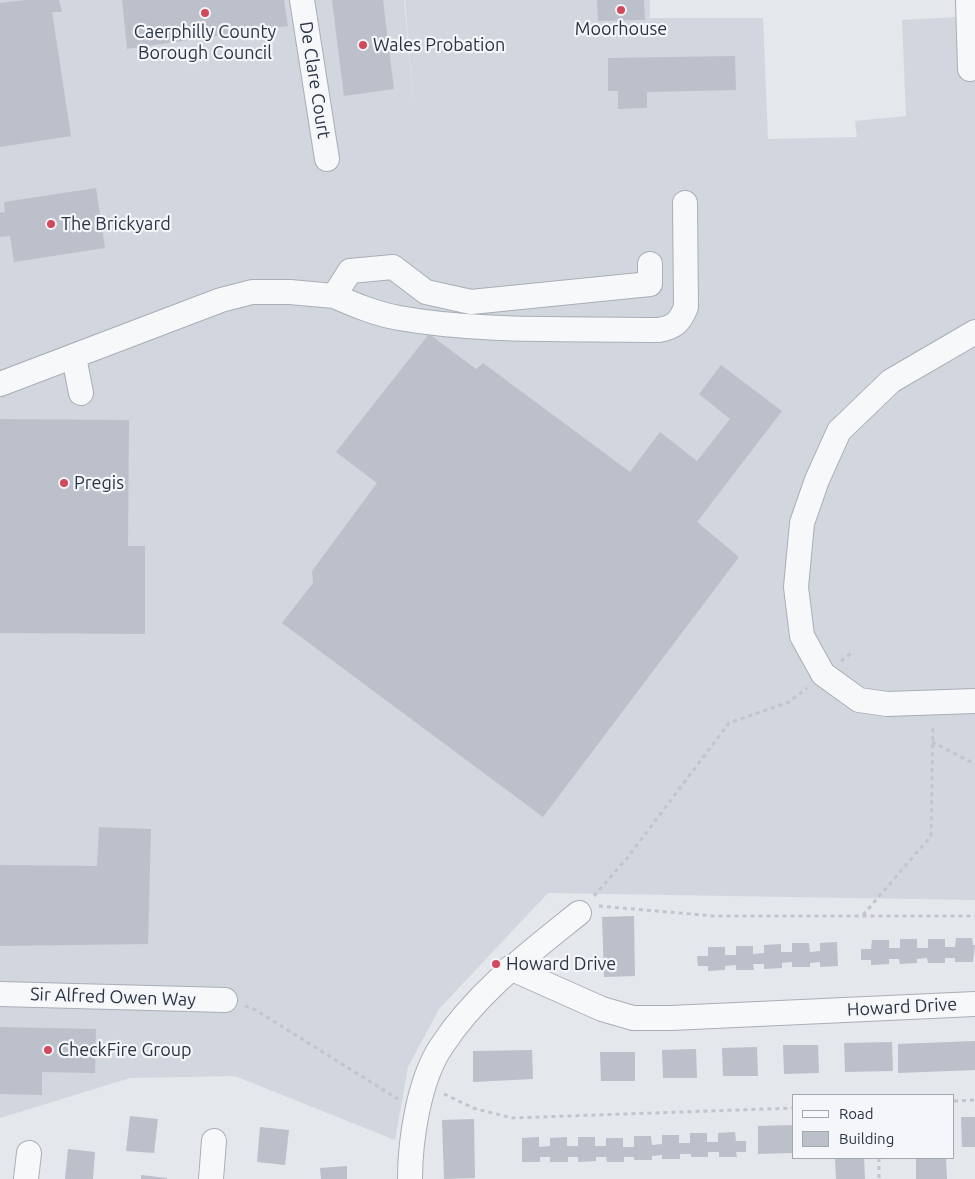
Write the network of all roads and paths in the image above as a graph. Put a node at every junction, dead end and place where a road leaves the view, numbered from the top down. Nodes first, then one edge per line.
1 (302, 0) edge
2 (968, 0) edge
3 (970, 69) dead end
4 (327, 159) dead end
5 (685, 203) dead end
6 (650, 274) dead end
7 (334, 296) junction
8 (975, 332) edge
9 (74, 357) junction
10 (0, 384) edge
11 (81, 393) dead end
12 (854, 652) dead end
13 (823, 674) junction
14 (975, 701) edge
15 (935, 702) junction
16 (932, 742) junction
17 (975, 764) edge
18 (583, 909) junction
19 (863, 916) junction
20 (975, 916) edge
21 (510, 968) junction
22 (0, 994) edge
23 (226, 1000) joint
24 (975, 1004) edge
25 (425, 1084) junction
26 (975, 1100) edge
27 (955, 1101) edge
28 (792, 1108) edge
29 (419, 1112) junction
30 (214, 1141) dead end
31 (29, 1153) dead end
32 (879, 1159) edge
33 (26, 1179) edge
34 (211, 1179) edge
35 (410, 1179) edge
36 (879, 1179) edge

1 - 4 street, De Clare Court
2 - 3 street
5 - 7 street
6 - 7 street
7 - 9 street
8 - 13 street
9 - 10 street
9 - 11 street
12 - 13 path
13 - 15 street
13 - 18 path
14 - 15 street
15 - 16 path
16 - 17 path
16 - 19 path
18 - 19 path
18 - 21 street
19 - 20 path
21 - 24 street, Howard Drive
21 - 25 street
22 - 23 street, Sir Alfred Owen Way
23 - 29 path
25 - 28 path
25 - 29 street
26 - 27 path
29 - 35 street
30 - 34 street
31 - 33 street
32 - 36 path

